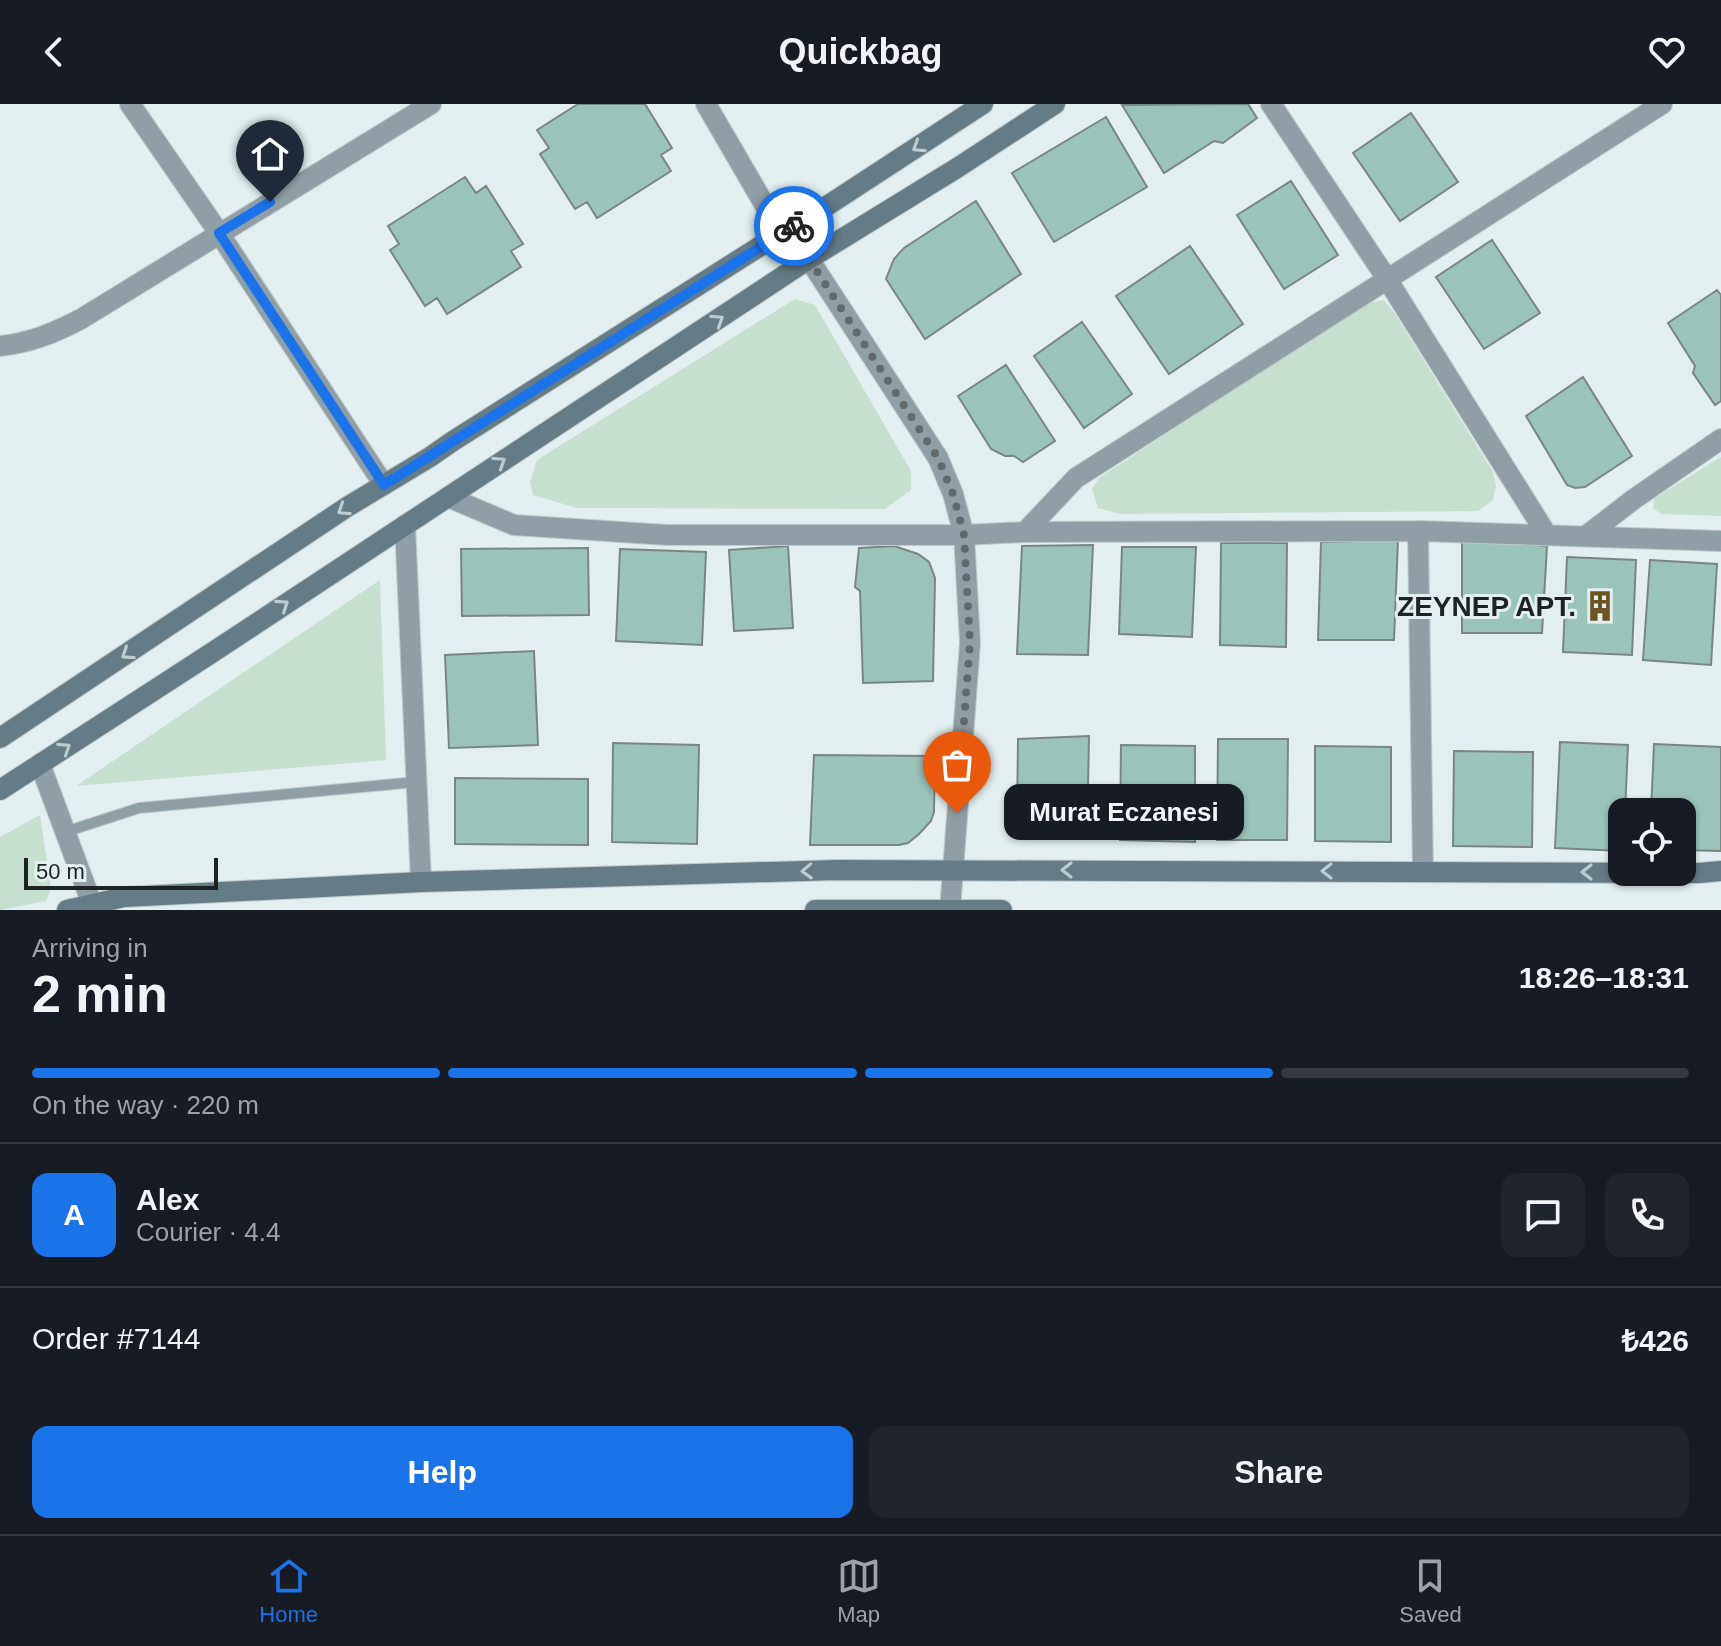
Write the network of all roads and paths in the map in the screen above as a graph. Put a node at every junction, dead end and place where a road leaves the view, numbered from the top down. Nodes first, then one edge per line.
1 (130, 104) edge
2 (431, 104) edge
3 (706, 104) edge
4 (983, 104) edge
5 (1055, 104) edge
6 (1271, 104) edge
7 (1662, 104) edge
8 (806, 219) junction
9 (219, 233) junction
10 (781, 233) junction
11 (762, 246) junction
12 (818, 254) junction
13 (781, 278) junction
14 (1387, 279) junction
15 (0, 346) edge
16 (1721, 439) edge
17 (384, 485) junction
18 (448, 497) junction
19 (405, 525) junction
20 (1418, 531) junction
21 (1025, 532) junction
22 (964, 535) junction
23 (1547, 535) junction
24 (1586, 536) junction
25 (1721, 541) edge
26 (0, 738) edge
27 (40, 764) junction
28 (416, 782) junction
29 (0, 790) edge
30 (65, 832) junction
31 (953, 870) junction
32 (1721, 871) edge
33 (1423, 872) junction
34 (421, 882) junction
35 (92, 904) junction
36 (950, 909) edge
37 (67, 910) edge
38 (815, 910) edge
39 (1002, 910) edge

1 - 9 street
2 - 9 street
3 - 10 street
4 -> 8 main road
5 - 12 main road
6 - 14 street
7 - 14 street
8 - 10 main road
8 - 12 main road
9 - 15 street
9 - 17 street
10 - 11 main road
11 - 13 main road
11 - 17 main road
12 - 13 main road
12 - 22 street
18 -> 13 main road
14 - 21 street
14 - 23 street
16 - 24 street
17 -> 26 main road
18 - 19 main road
18 - 22 street
27 -> 19 main road
19 - 28 street
20 - 21 street
20 - 23 street
20 - 33 street
21 - 22 street
22 - 31 street
23 - 24 street
24 - 25 street
27 - 29 main road
27 - 30 street
28 - 30 lane
28 - 34 street
30 - 35 street
33 -> 31 main road
31 -> 34 main road
31 - 36 street
32 -> 33 main road
34 - 35 main road
35 - 37 main road
36 - 38 main road
36 - 39 main road

